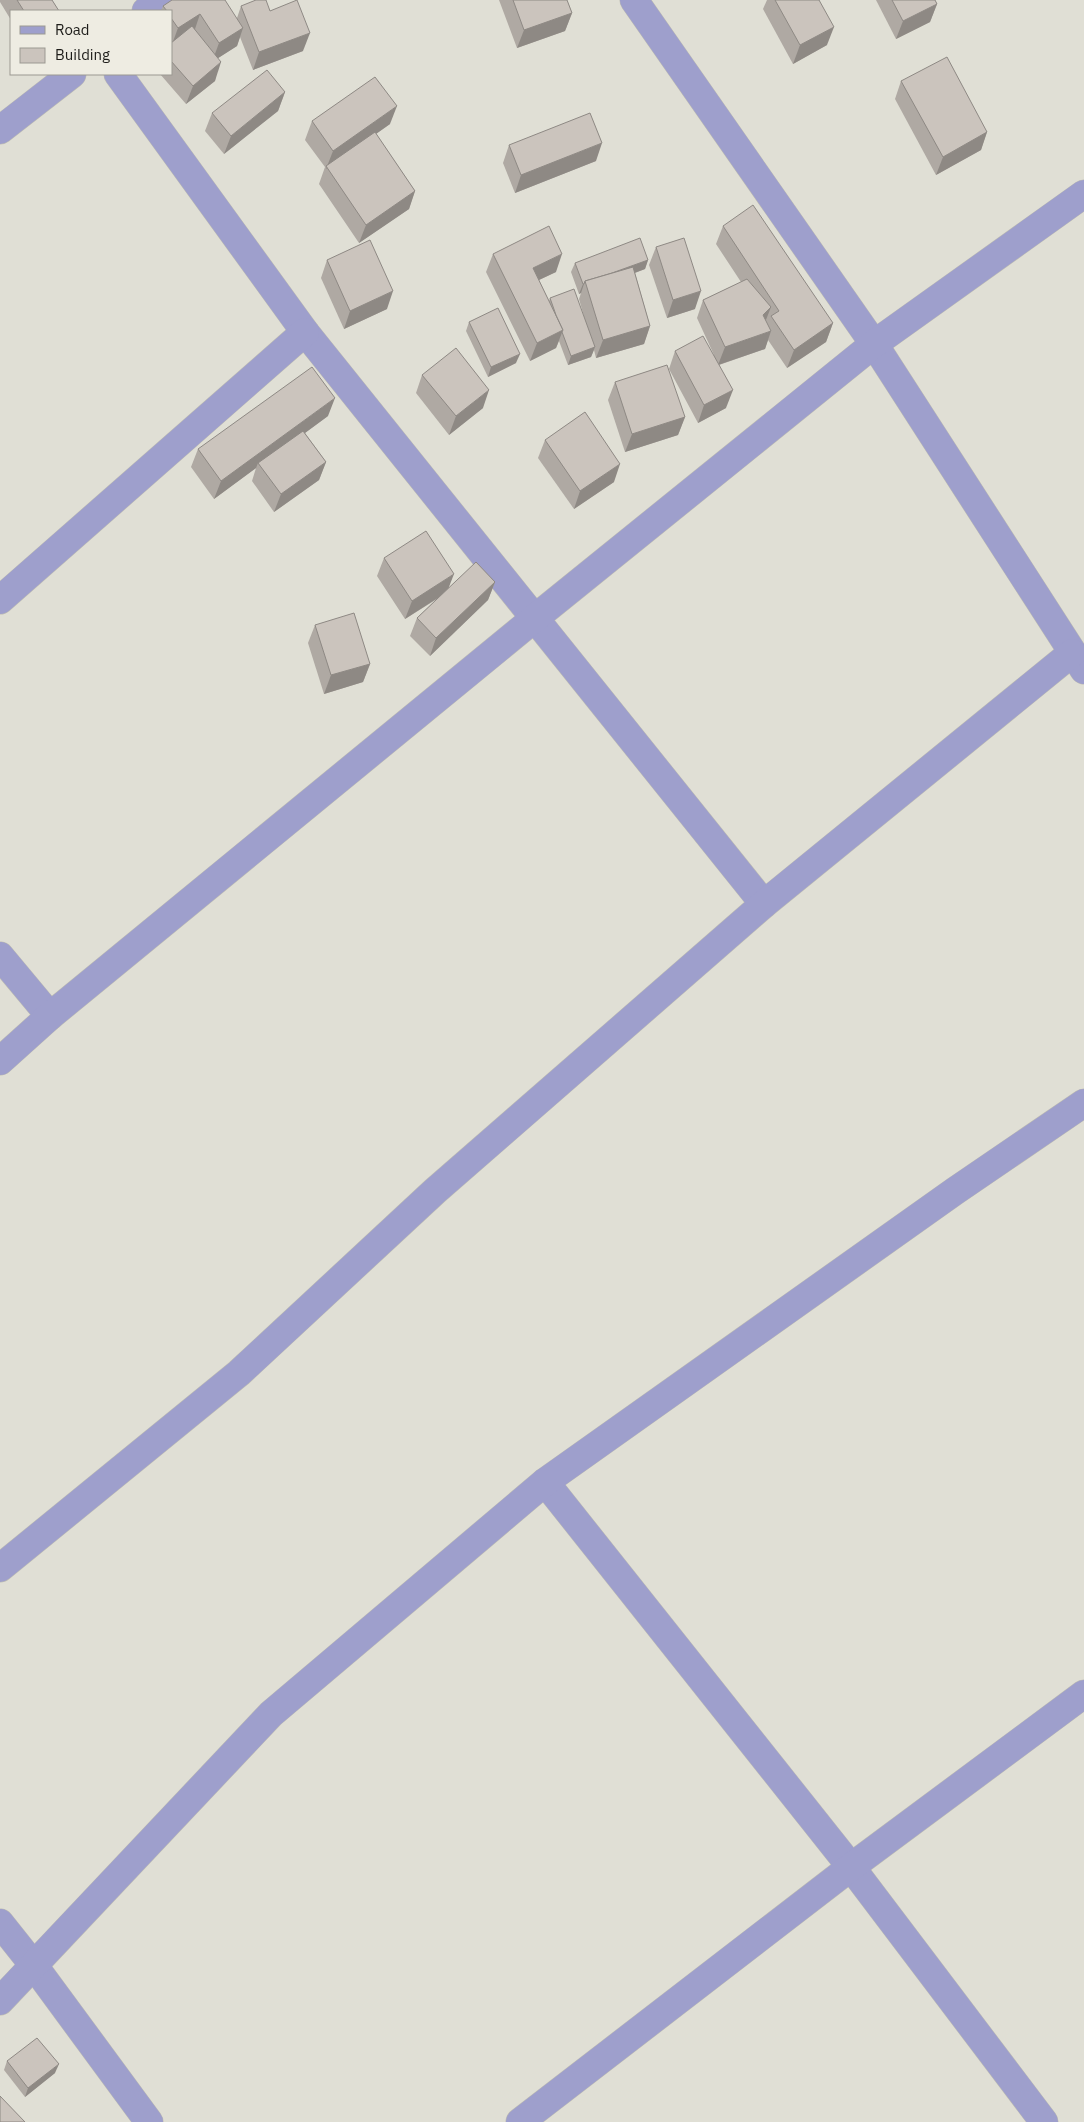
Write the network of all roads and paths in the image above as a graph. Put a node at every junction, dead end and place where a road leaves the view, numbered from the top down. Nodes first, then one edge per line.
1 (159, 0) edge
2 (634, 0) edge
3 (147, 10) edge
4 (71, 75) edge
5 (119, 75) edge
6 (0, 130) edge
7 (1084, 194) edge
8 (305, 332) junction
9 (874, 344) junction
10 (0, 600) edge
11 (535, 618) junction
12 (1078, 662) edge
13 (764, 904) junction
14 (0, 956) edge
15 (50, 1016) junction
16 (0, 1061) edge
17 (1084, 1103) edge
18 (545, 1482) junction
19 (0, 1568) edge
20 (1084, 1694) edge
21 (851, 1867) junction
22 (0, 1924) edge
23 (35, 1967) junction
24 (0, 2001) edge
25 (149, 2122) edge
26 (520, 2122) edge
27 (1044, 2122) edge

1 - 3 street
2 - 9 street
4 - 6 street
5 - 8 street
7 - 9 street
8 - 10 street
8 - 11 street
9 - 11 street
9 - 12 street
11 - 13 street
11 - 15 street
12 - 13 street
13 - 19 street
14 - 15 street
15 - 16 street
17 - 18 street
18 - 21 street
18 - 23 street
20 - 21 street
21 - 26 street
21 - 27 street
22 - 23 street
23 - 24 street
23 - 25 street

